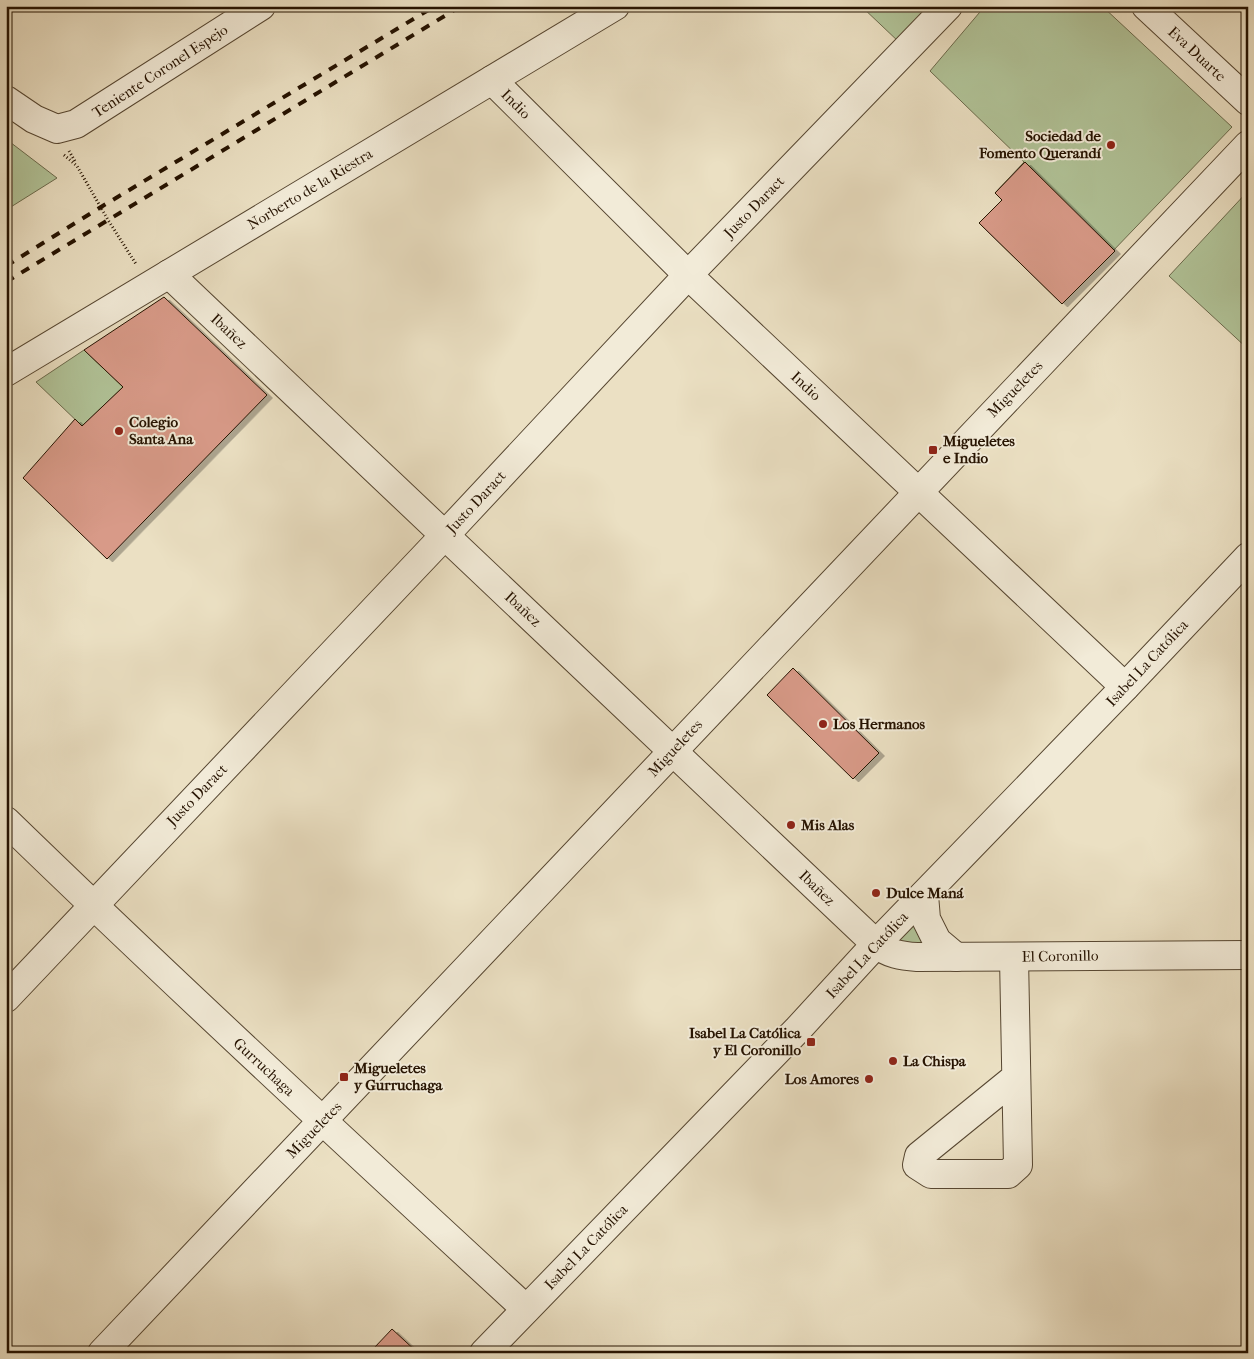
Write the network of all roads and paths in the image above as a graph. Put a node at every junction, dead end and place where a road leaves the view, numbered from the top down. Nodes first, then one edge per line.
1 (261, 6) edge
2 (614, 6) edge
3 (948, 6) edge
4 (1146, 6) edge
5 (492, 80) junction
6 (6, 100) edge
7 (1248, 101) edge
8 (60, 141) junction
9 (1248, 145) edge
10 (169, 274) junction
11 (688, 275) junction
12 (6, 372) edge
13 (918, 490) junction
14 (445, 535) junction
15 (1248, 556) edge
16 (1125, 687) junction
17 (673, 750) junction
18 (6, 821) edge
19 (924, 894) junction
20 (93, 905) junction
21 (876, 944) junction
22 (1248, 954) edge
23 (956, 957) junction
24 (1014, 957) junction
25 (6, 998) edge
26 (1016, 1078) dead end
27 (322, 1121) junction
28 (526, 1309) junction
29 (102, 1353) edge
30 (484, 1353) edge

1 - 8 street, Teniente Coronel Espejo
2 - 5 street, Norberto de la Riestra
3 - 11 street, Justo Daract
4 - 7 street, Eva Duarte
5 - 10 street, Norberto de la Riestra
5 - 11 street, Indio
6 - 8 street
8 - 10 path
9 - 13 street, Migueletes
10 - 12 street, Norberto de la Riestra
10 - 14 street, Ibañez
11 - 13 street, Indio
11 - 14 street, Justo Daract
13 - 16 street, Indio
13 - 17 street, Migueletes
14 - 17 street, Ibañez
14 - 20 street, Justo Daract
15 - 16 street, Isabel La Católica
16 - 19 street, Isabel La Católica
17 - 21 street, Ibañez
17 - 27 street, Migueletes
18 - 20 street, Gurruchaga
19 - 21 street, Isabel La Católica
19 - 23 street
20 - 25 street, Justo Daract
20 - 27 street, Gurruchaga
21 - 23 street, El Coronillo
21 - 28 street, Isabel La Católica
22 - 24 street, El Coronillo
23 - 24 street, El Coronillo
24 - 26 street
27 - 28 street, Gurruchaga
27 - 29 street, Migueletes
28 - 30 street, Isabel La Católica

